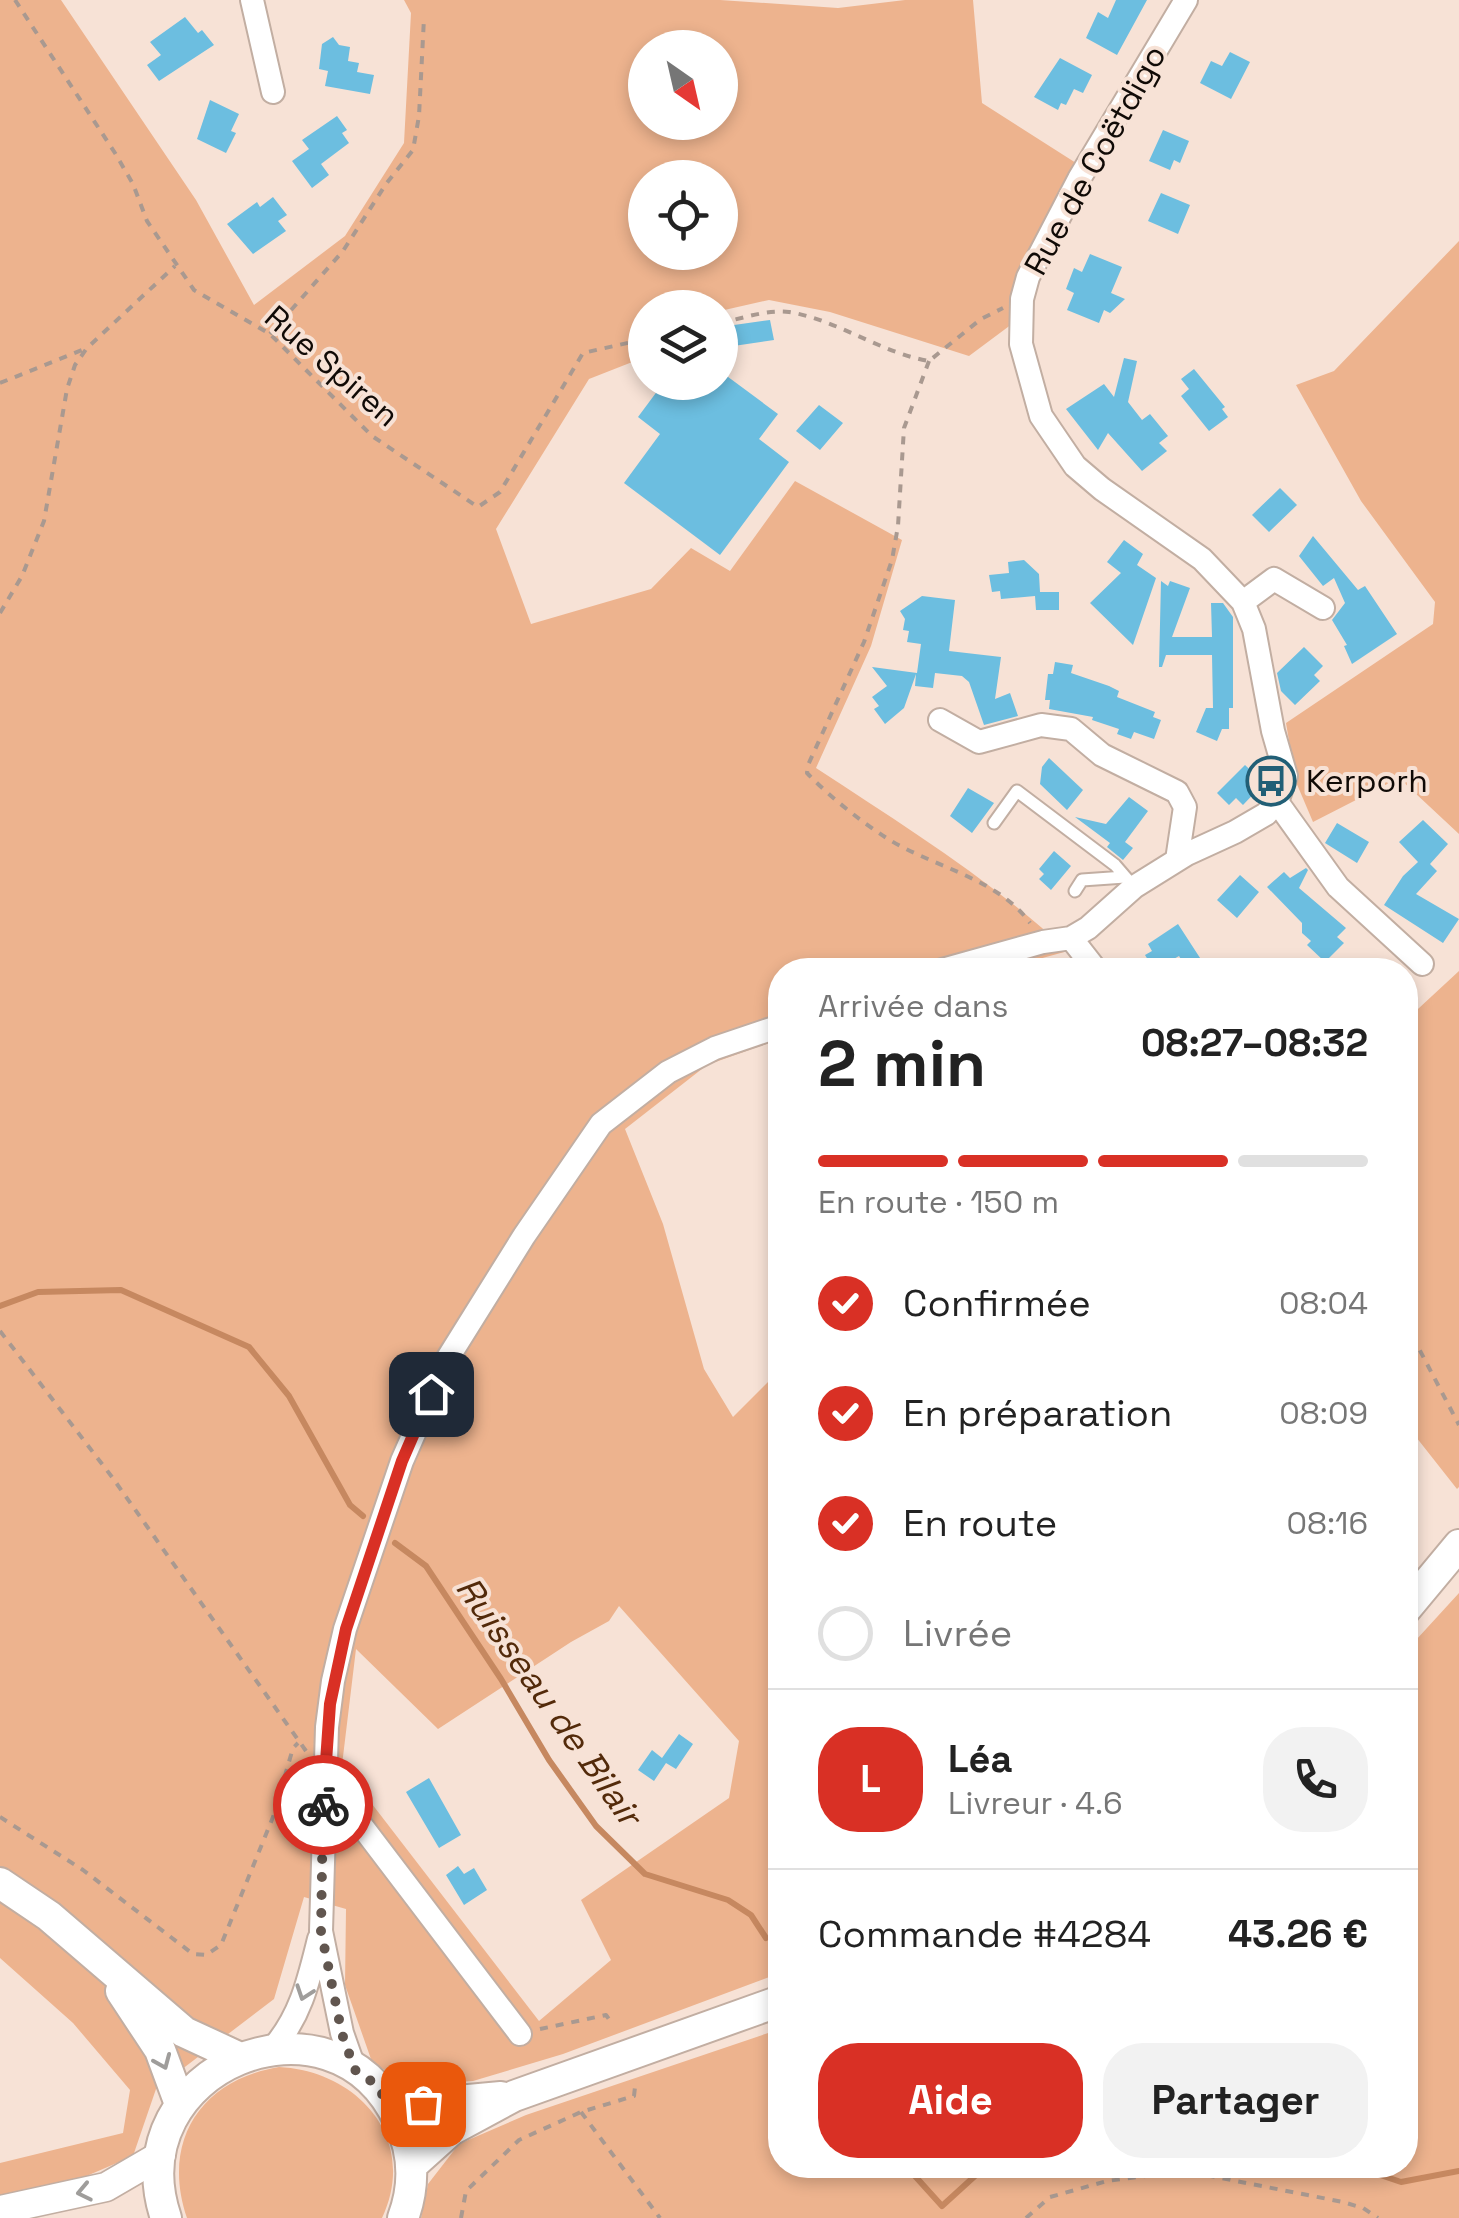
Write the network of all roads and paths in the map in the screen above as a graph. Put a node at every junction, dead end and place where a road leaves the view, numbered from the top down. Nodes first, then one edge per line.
1 (14, 0) edge
2 (252, 0) edge
3 (1186, 0) edge
4 (424, 18) dead end
5 (273, 92) dead end
6 (175, 266) junction
7 (1022, 299) junction
8 (738, 319) edge
9 (270, 334) junction
10 (628, 344) edge
11 (88, 348) junction
12 (929, 361) junction
13 (0, 383) edge
14 (1243, 602) junction
15 (1323, 608) dead end
16 (0, 613) edge
17 (940, 720) dead end
18 (1276, 802) junction
19 (994, 823) dead end
20 (1177, 860) junction
21 (1130, 882) junction
22 (1075, 891) dead end
23 (1072, 938) junction
24 (1044, 942) junction
25 (986, 958) edge
26 (1087, 958) edge
27 (1415, 958) edge
28 (1418, 960) edge
29 (1422, 964) dead end
30 (768, 1030) edge
31 (0, 1330) edge
32 (1418, 1347) edge
33 (1459, 1425) edge
34 (1459, 1545) edge
35 (1418, 1594) edge
36 (300, 1742) junction
37 (323, 1774) junction
38 (276, 1808) junction
39 (307, 1813) dead end
40 (0, 1816) edge
41 (0, 1883) edge
42 (321, 1931) junction
43 (103, 1963) junction
44 (768, 2005) edge
45 (614, 2025) dead end
46 (520, 2034) joint
47 (274, 2048) junction
48 (238, 2057) junction
49 (355, 2070) junction
50 (634, 2087) dead end
51 (514, 2096) junction
52 (180, 2104) junction
53 (393, 2107) junction
54 (581, 2112) junction
55 (161, 2155) junction
56 (412, 2165) junction
57 (1130, 2178) edge
58 (1221, 2178) edge
59 (0, 2210) edge
60 (166, 2218) edge
61 (403, 2218) edge
62 (461, 2218) edge
63 (660, 2218) edge
64 (1026, 2218) edge
65 (1378, 2218) edge

1 - 6 path
2 - 5 street
3 - 7 street, Rue de Coëtdigo
4 - 9 path
6 - 9 path, Rue Spiren
6 - 11 path
7 - 12 path
7 - 14 street, Rue de Coëtdigo
8 - 12 path
9 - 10 path, Rue Spiren
11 - 13 path
11 - 16 path
12 - 24 path
14 - 15 street
14 - 18 street, Rue de Coëtdigo
17 - 20 street
18 - 20 street
18 - 27 street
19 - 21 lane
20 - 21 street
21 - 22 lane
21 - 23 street
23 - 24 street
23 - 26 street
24 - 25 street
28 - 29 street
30 - 37 street
31 - 36 path
32 - 33 path
34 - 35 main road
36 - 37 path
36 - 38 path
37 - 42 street
37 - 46 street
38 - 39 path
38 - 40 path
41 - 43 main road
42 -> 47 street
42 - 49 street
43 - 48 main road
43 -> 52 main road
44 - 51 main road
45 - 46 path
47 - 48 main road
47 - 49 main road
48 - 52 main road
49 - 53 main road
50 - 54 path
51 - 53 main road
51 - 56 main road
52 - 55 main road
53 - 56 main road
54 - 62 path
54 - 63 path
55 -> 59 street
55 - 60 main road
56 - 61 main road
57 - 64 path
58 - 65 path

